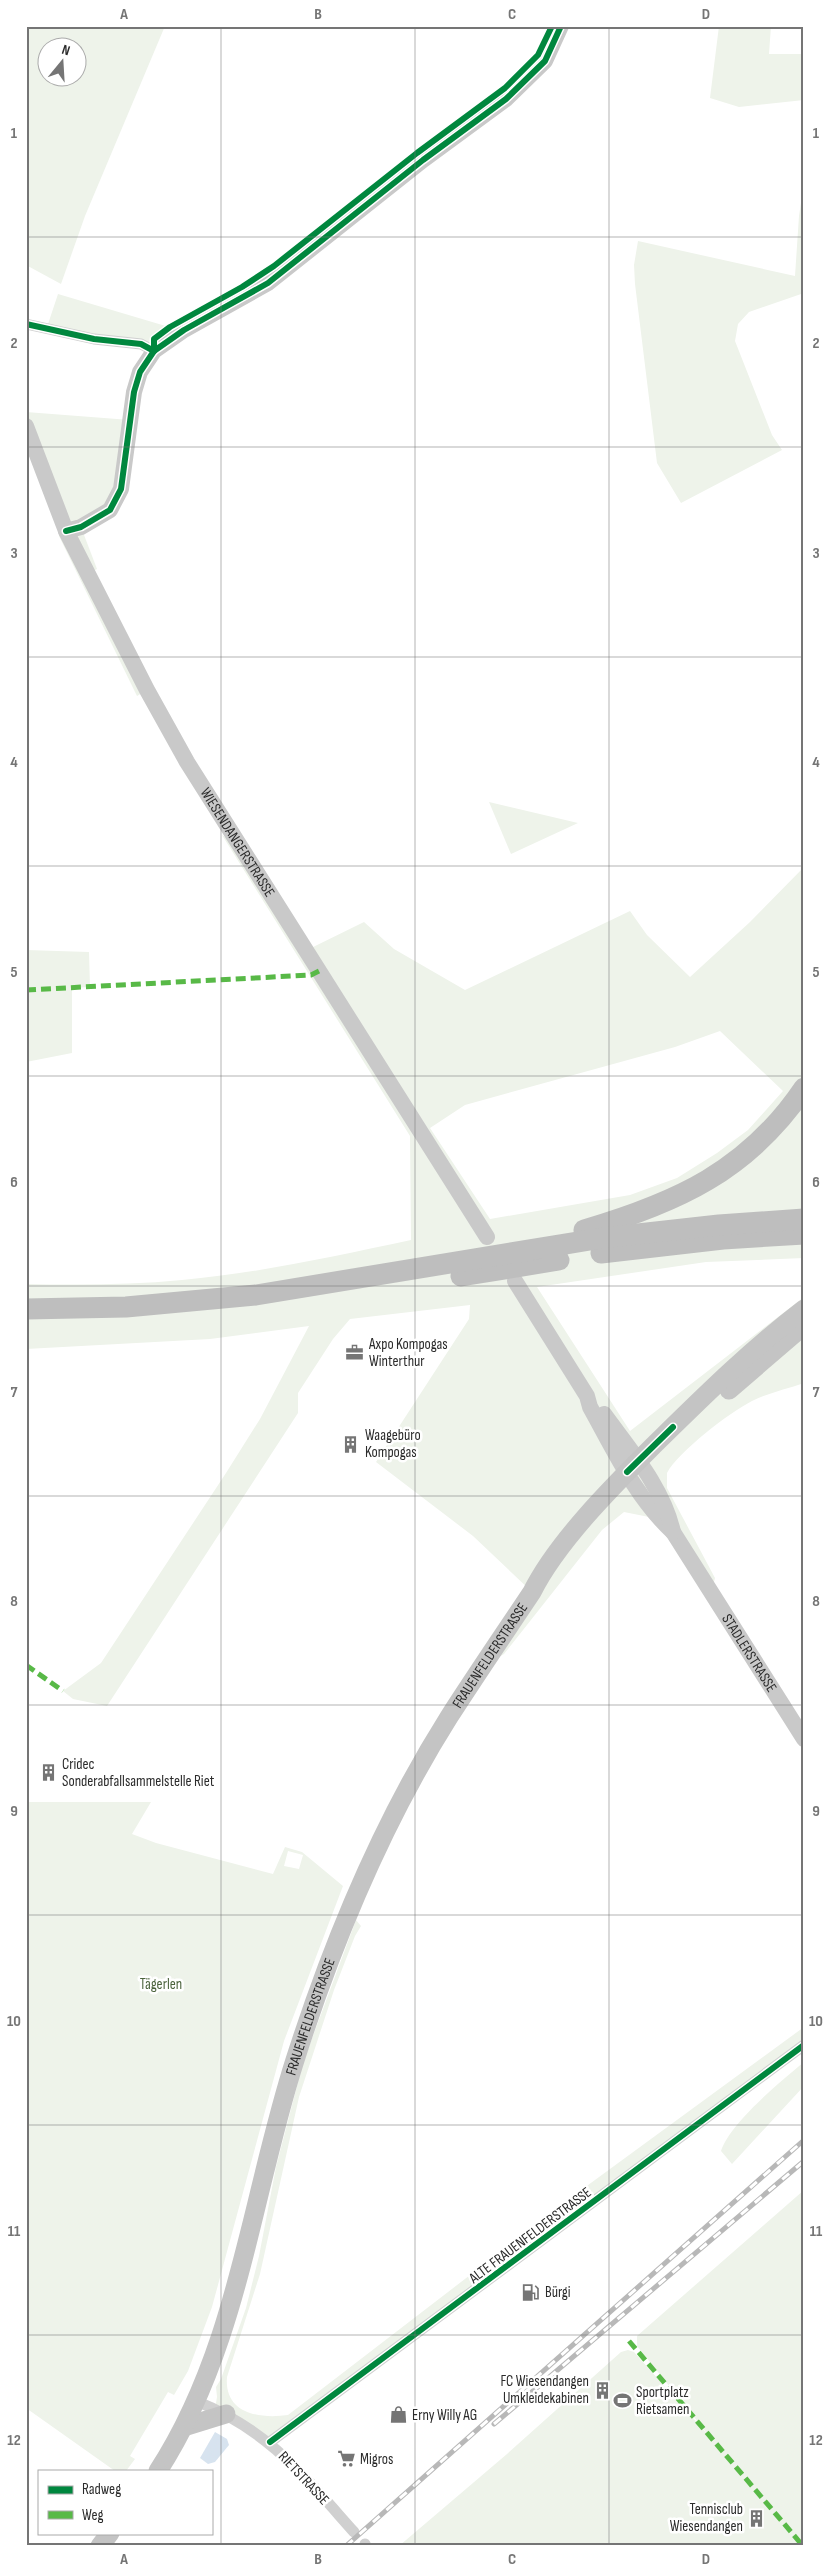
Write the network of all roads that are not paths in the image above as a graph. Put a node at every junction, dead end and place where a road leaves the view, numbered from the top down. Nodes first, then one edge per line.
1 (561, 26) edge
2 (26, 324) edge
3 (154, 351) junction
4 (26, 426) edge
5 (66, 531) junction
6 (804, 1088) edge
7 (804, 1219) edge
8 (804, 1234) edge
9 (487, 1237) dead end
10 (510, 1252) junction
11 (515, 1281) dead end
12 (26, 1309) edge
13 (804, 1309) edge
14 (26, 1323) edge
15 (804, 1325) edge
16 (635, 1472) junction
17 (804, 1739) edge
18 (804, 2045) edge
19 (196, 2401) junction
20 (226, 2414) junction
21 (184, 2427) junction
22 (270, 2442) junction
23 (159, 2470) edge
24 (354, 2532) dead end
25 (109, 2534) edge
26 (100, 2546) edge

1 - 3 main road
2 - 3 street
3 - 5 main road
4 - 5 main road, WIESENDANGERSTRASSE
5 - 9 main road, WIESENDANGERSTRASSE
6 - 10 highway
7 - 10 highway
8 - 14 highway
10 - 12 highway
11 - 16 main road
13 - 16 main road, FRAUENFELDERSTRASSE
15 - 16 main road, FRAUENFELDERSTRASSE
16 - 17 main road, STADLERSTRASSE
16 - 19 main road, FRAUENFELDERSTRASSE
18 - 22 street, ALTE FRAUENFELDERSTRASSE
19 - 20 street, RIETSTRASSE
19 - 21 main road, FRAUENFELDERSTRASSE
20 - 21 main road
20 - 22 street, RIETSTRASSE
21 - 23 main road, FRAUENFELDERSTRASSE
22 - 24 street, RIETSTRASSE
25 - 26 main road

